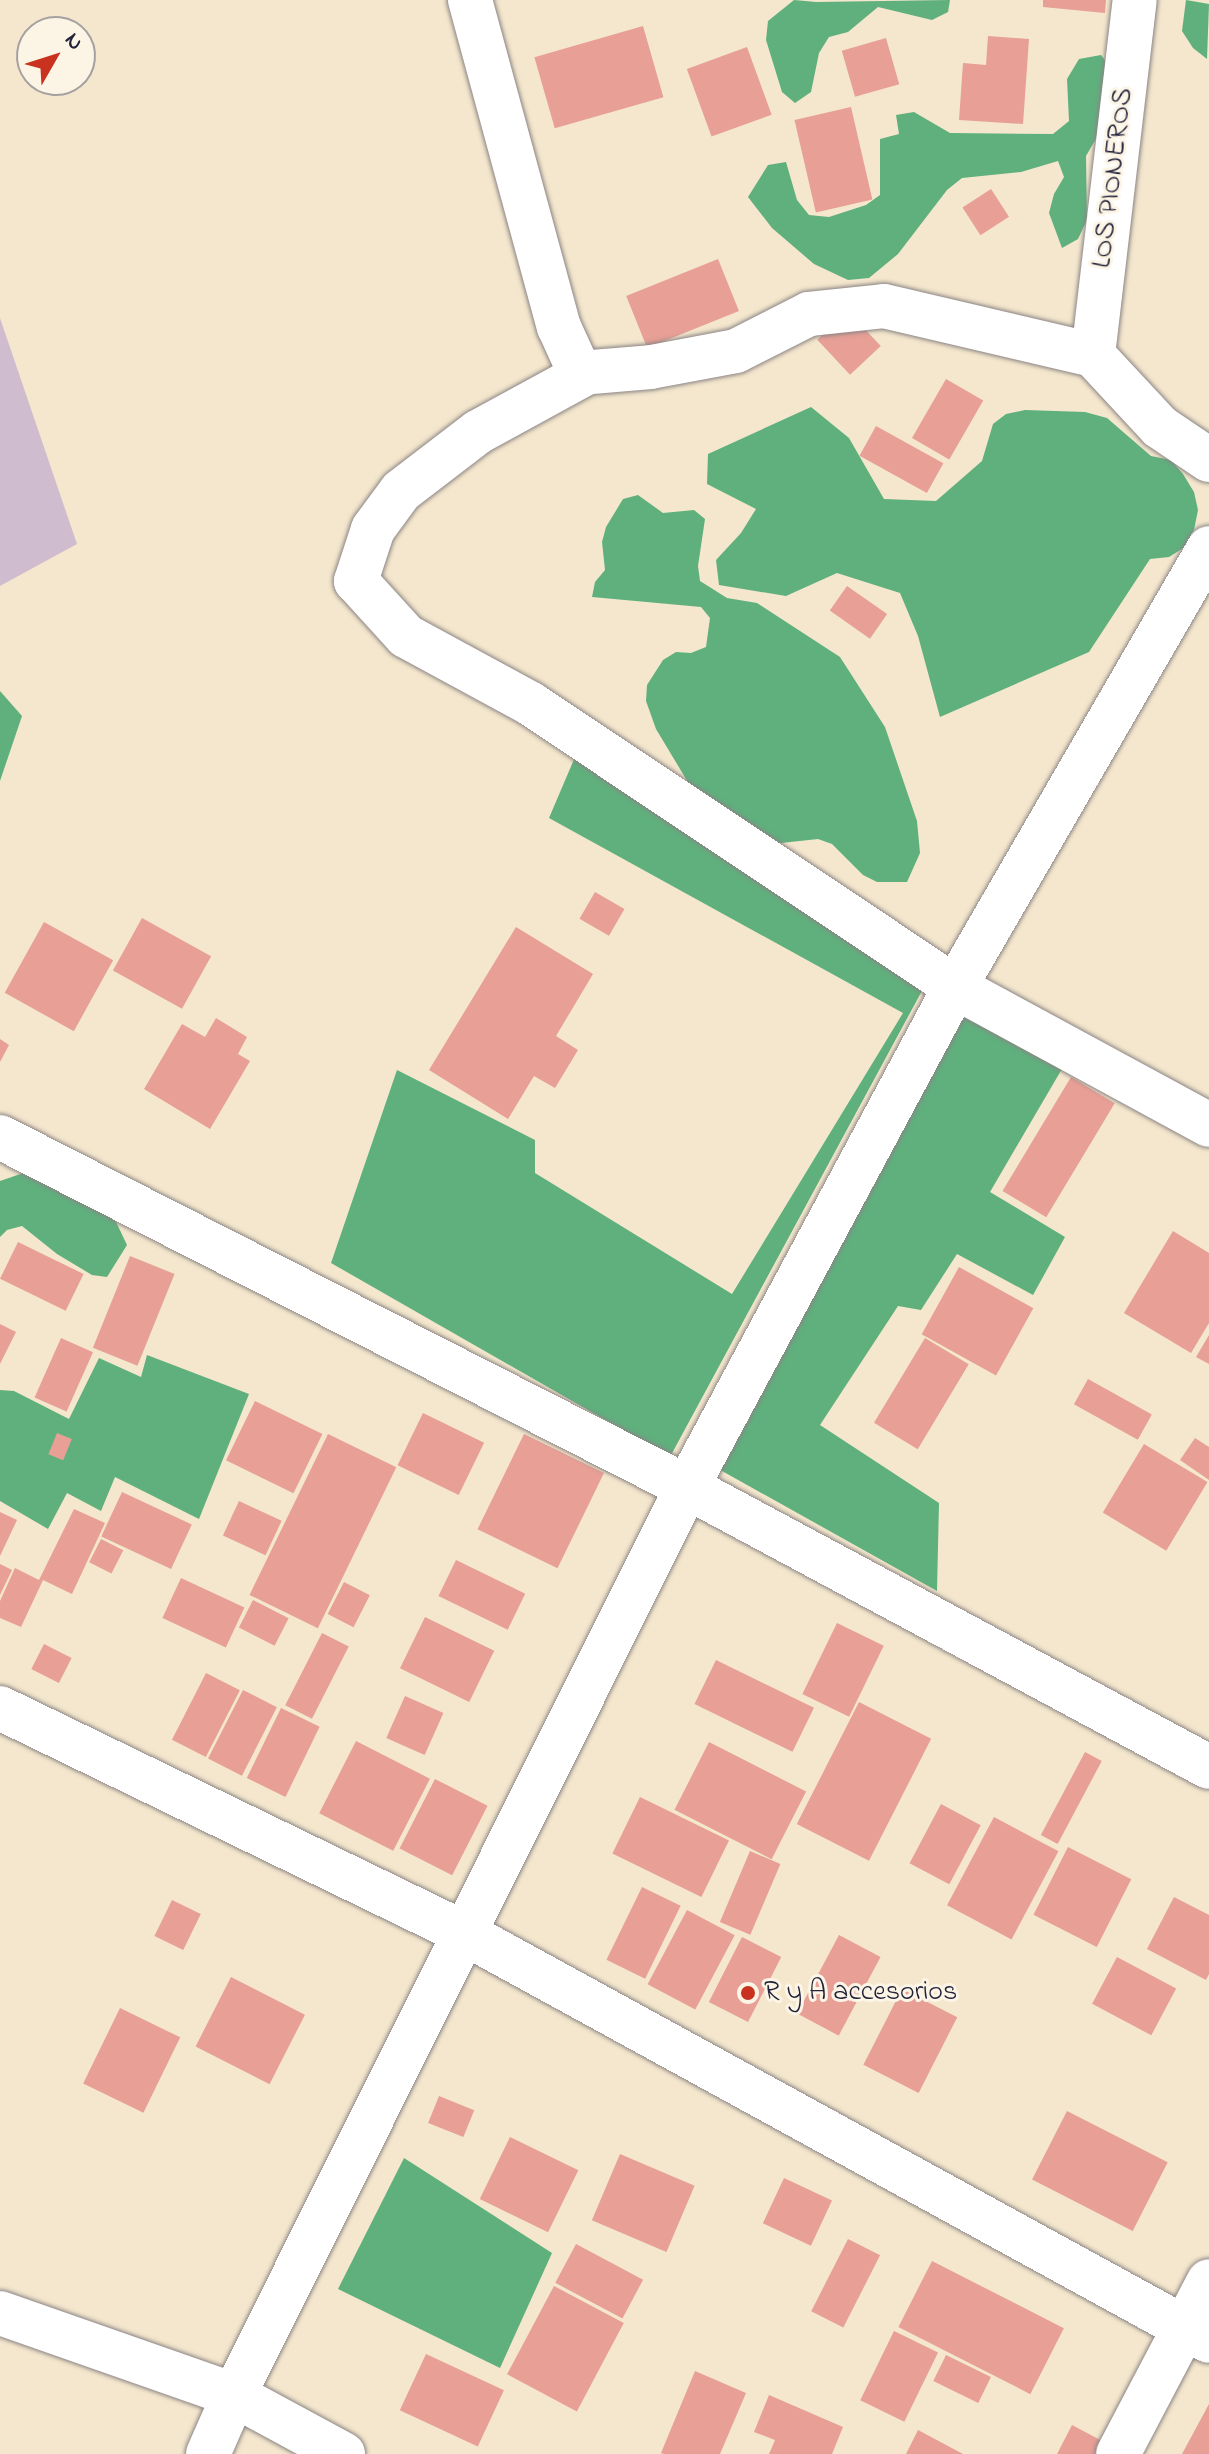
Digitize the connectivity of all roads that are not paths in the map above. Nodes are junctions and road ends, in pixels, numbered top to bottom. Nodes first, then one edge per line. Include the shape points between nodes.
1 (470, 0) edge
2 (1135, 0) edge
3 (1093, 355) junction
4 (588, 372) junction
5 (1209, 460) edge
6 (1209, 548) edge
7 (955, 987) junction
8 (1209, 1125) edge
9 (0, 1137) edge
10 (687, 1487) junction
11 (0, 1708) edge
12 (1209, 1767) edge
13 (464, 1933) junction
14 (1209, 2281) edge
15 (0, 2313) edge
16 (1196, 2334) edge
17 (234, 2395) junction
18 (208, 2454) edge
19 (343, 2454) edge
20 (1118, 2454) edge

1 - 4 street via 559,327 580,373
2 - 3 street, LOS PIONEROS
3 - 4 street via 884,306 809,314 736,351
3 - 5 street via 1160,427
4 - 7 street via 478,432 401,491 373,529 356,581 406,636 531,704
6 - 7 street
7 - 8 street
7 - 10 street
9 - 10 street
10 - 12 street
10 - 13 street
11 - 13 street
13 - 16 street
13 - 17 street
14 - 16 street
15 - 17 street
16 - 20 street
17 - 18 street
17 - 19 street

